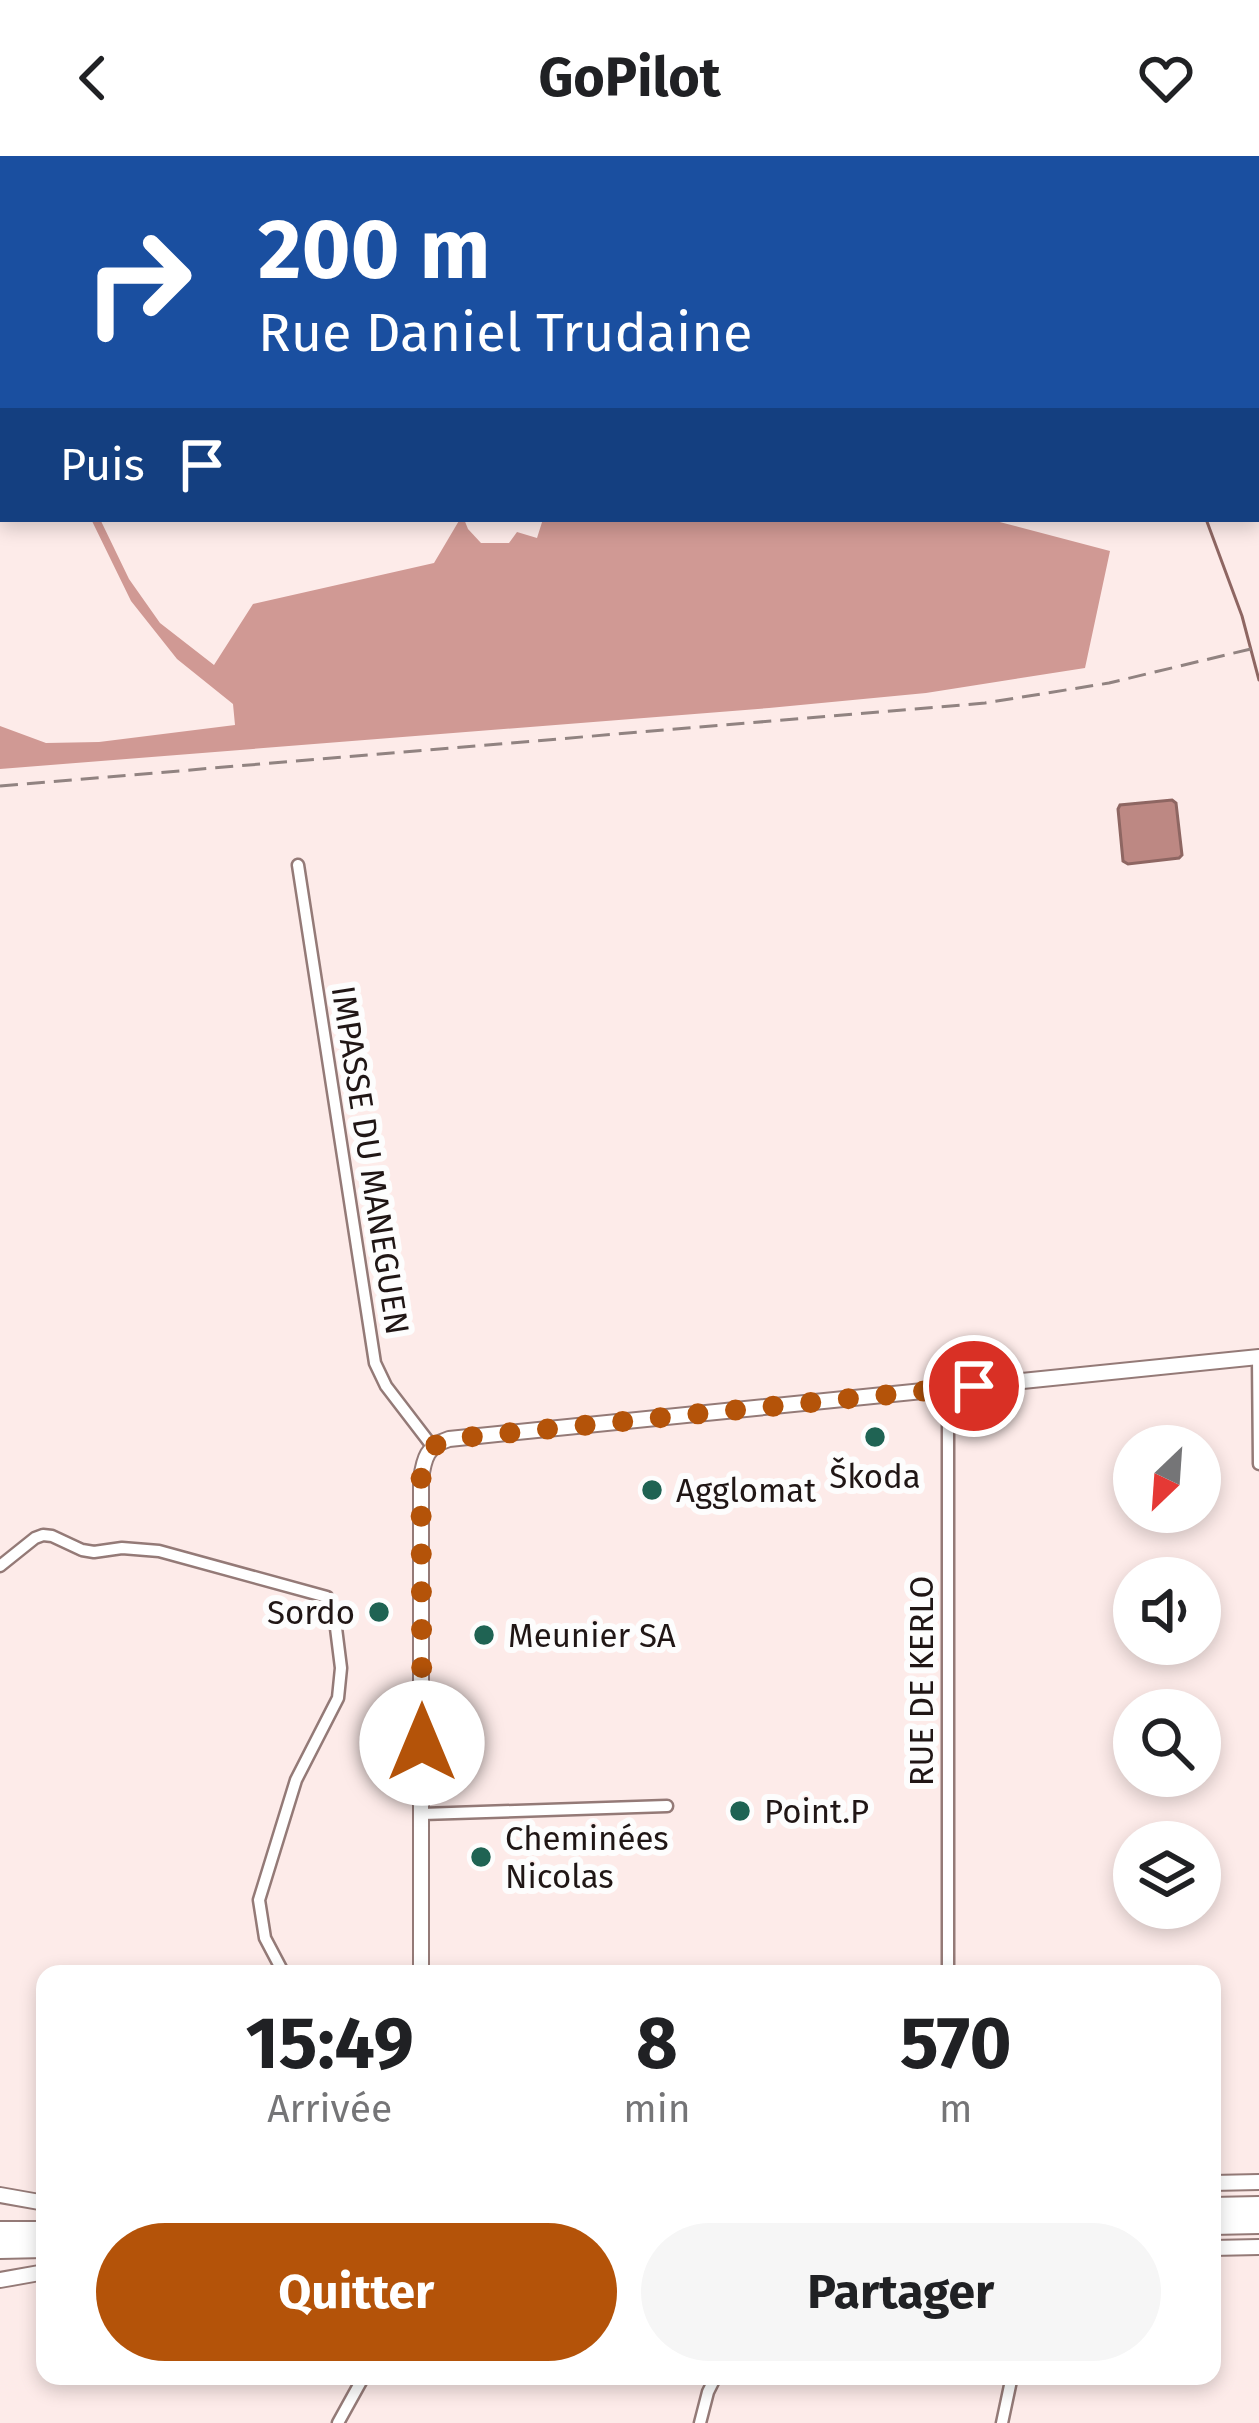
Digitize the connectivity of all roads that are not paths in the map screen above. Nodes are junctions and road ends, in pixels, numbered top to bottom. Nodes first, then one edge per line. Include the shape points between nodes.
1 (298, 865) dead end
2 (1258, 1358) edge
3 (948, 1388) junction
4 (432, 1446) junction
5 (1259, 1464) edge
6 (0, 1566) edge
7 (667, 1806) dead end
8 (422, 1814) junction
9 (279, 1965) edge
10 (421, 1965) edge
11 (948, 1965) edge
12 (1259, 2182) edge
13 (1221, 2183) edge
14 (0, 2195) edge
15 (36, 2202) edge
16 (1259, 2206) edge
17 (1221, 2207) edge
18 (1259, 2224) edge
19 (1221, 2225) edge
20 (36, 2230) edge
21 (0, 2231) edge
22 (1259, 2247) edge
23 (36, 2248) edge
24 (1221, 2248) edge
25 (0, 2249) edge
26 (36, 2274) edge
27 (0, 2280) edge
28 (359, 2385) edge
29 (712, 2385) edge
30 (1010, 2385) edge
31 (338, 2423) edge
32 (700, 2423) edge
33 (1002, 2423) edge

1 - 4 street, IMPASSE DU MANEGUEN via 375,1363
2 - 3 street
2 - 5 street
3 - 4 street
3 - 11 street, RUE DE KERLO
4 - 8 street via 421,1479
6 - 9 street via 43,1535 94,1552 159,1551 327,1597 341,1667 338,1698 296,1780 259,1900
7 - 8 street
8 - 10 street
12 - 13 street
14 - 15 street
16 - 17 highway
18 - 19 highway
20 - 21 highway
22 - 24 street
23 - 25 highway
26 - 27 street
28 - 31 street
29 - 32 street
30 - 33 street

